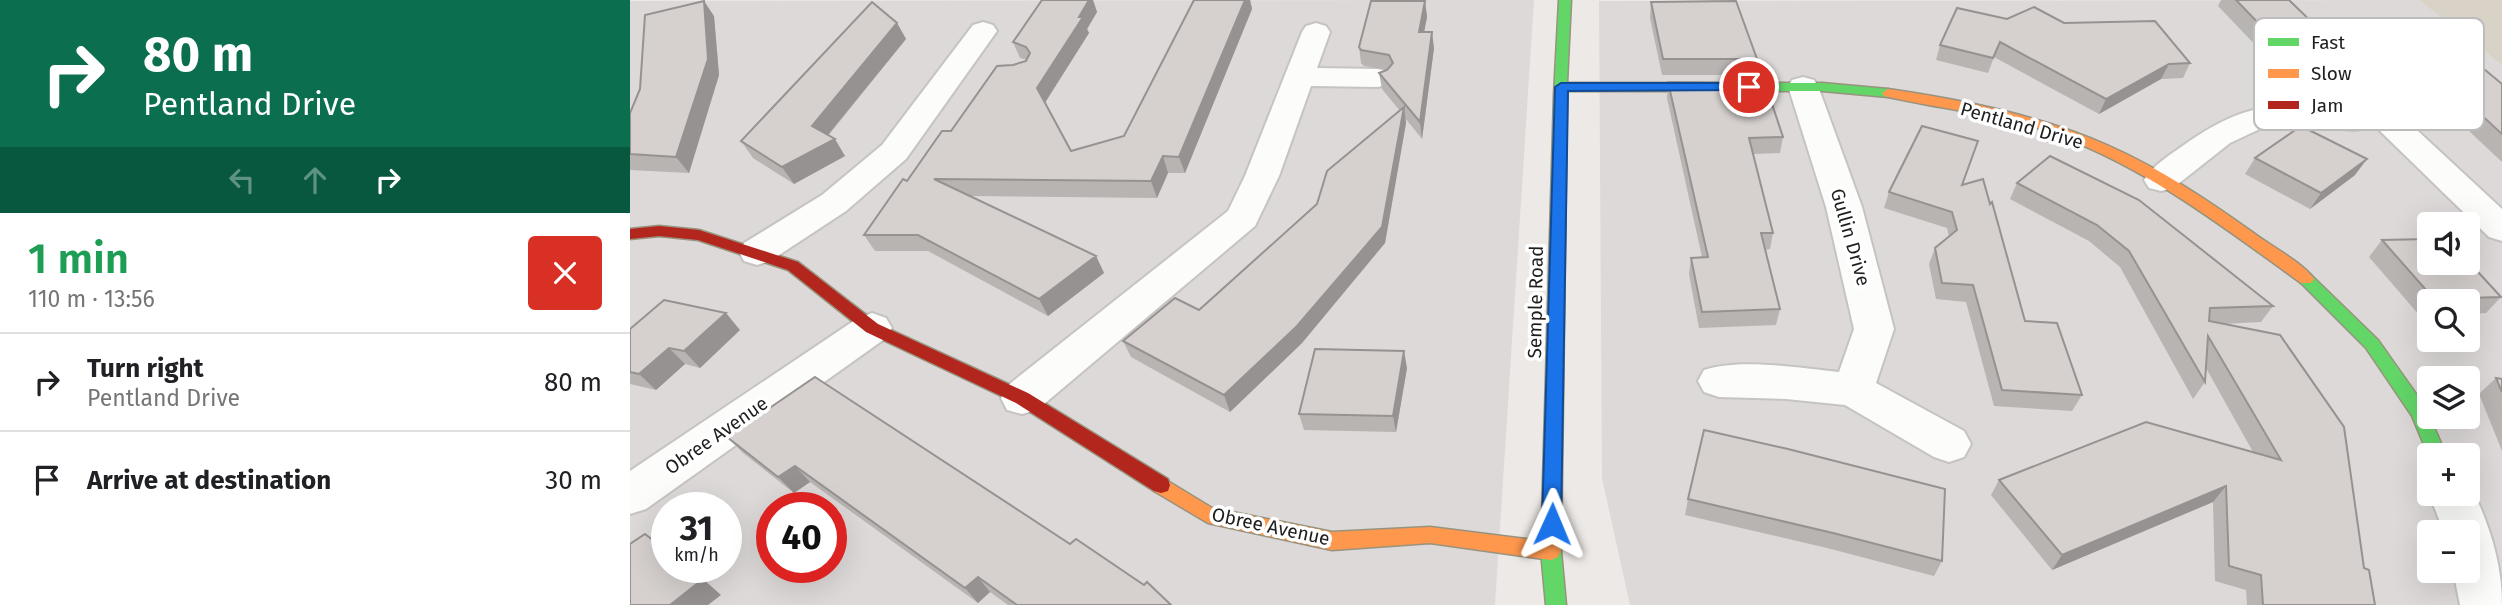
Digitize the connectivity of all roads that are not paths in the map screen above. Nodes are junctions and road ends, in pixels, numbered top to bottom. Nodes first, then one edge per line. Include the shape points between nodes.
1 (1565, 0) edge
2 (983, 31) dead end
3 (1316, 32) dead end
4 (954, 70) junction
5 (994, 70) edge
6 (1301, 77) junction
7 (1378, 78) dead end
8 (1802, 86) junction
9 (1561, 87) junction
10 (2254, 120) edge
11 (2398, 130) edge
12 (2161, 180) junction
13 (2502, 229) edge
14 (630, 234) edge
15 (757, 251) junction
16 (872, 328) junction
17 (1719, 381) dead end
18 (1853, 390) junction
19 (1022, 398) junction
20 (2432, 443) edge
21 (1949, 444) dead end
22 (630, 495) edge
23 (1551, 551) junction
24 (2480, 567) edge
25 (1556, 605) edge
26 (2485, 605) edge

1 - 9 street, Semple Road
2 - 4 street
3 - 6 street
4 - 5 street
4 - 15 street via 894,152 834,203
6 - 7 street
6 - 19 street via 1242,218
8 - 9 street, Pentland Drive
8 - 12 street, Pentland Drive via 1890,93 1967,107 2054,130 2132,162
8 - 18 street, Gullin Drive via 1844,207 1874,329
9 - 23 street, Semple Road
10 - 12 street via 2211,141
11 - 13 street
12 - 20 street, Pentland Drive via 2316,286 2372,344 2420,413
14 - 15 street, Obree Avenue via 699,235
15 - 16 street, Obree Avenue via 793,266
16 - 19 street, Obree Avenue
16 - 22 street, Obree Avenue
17 - 18 street
18 - 21 street
19 - 23 street, Obree Avenue via 1208,515 1332,541 1430,535
23 - 25 street, Semple Road
24 - 26 street

